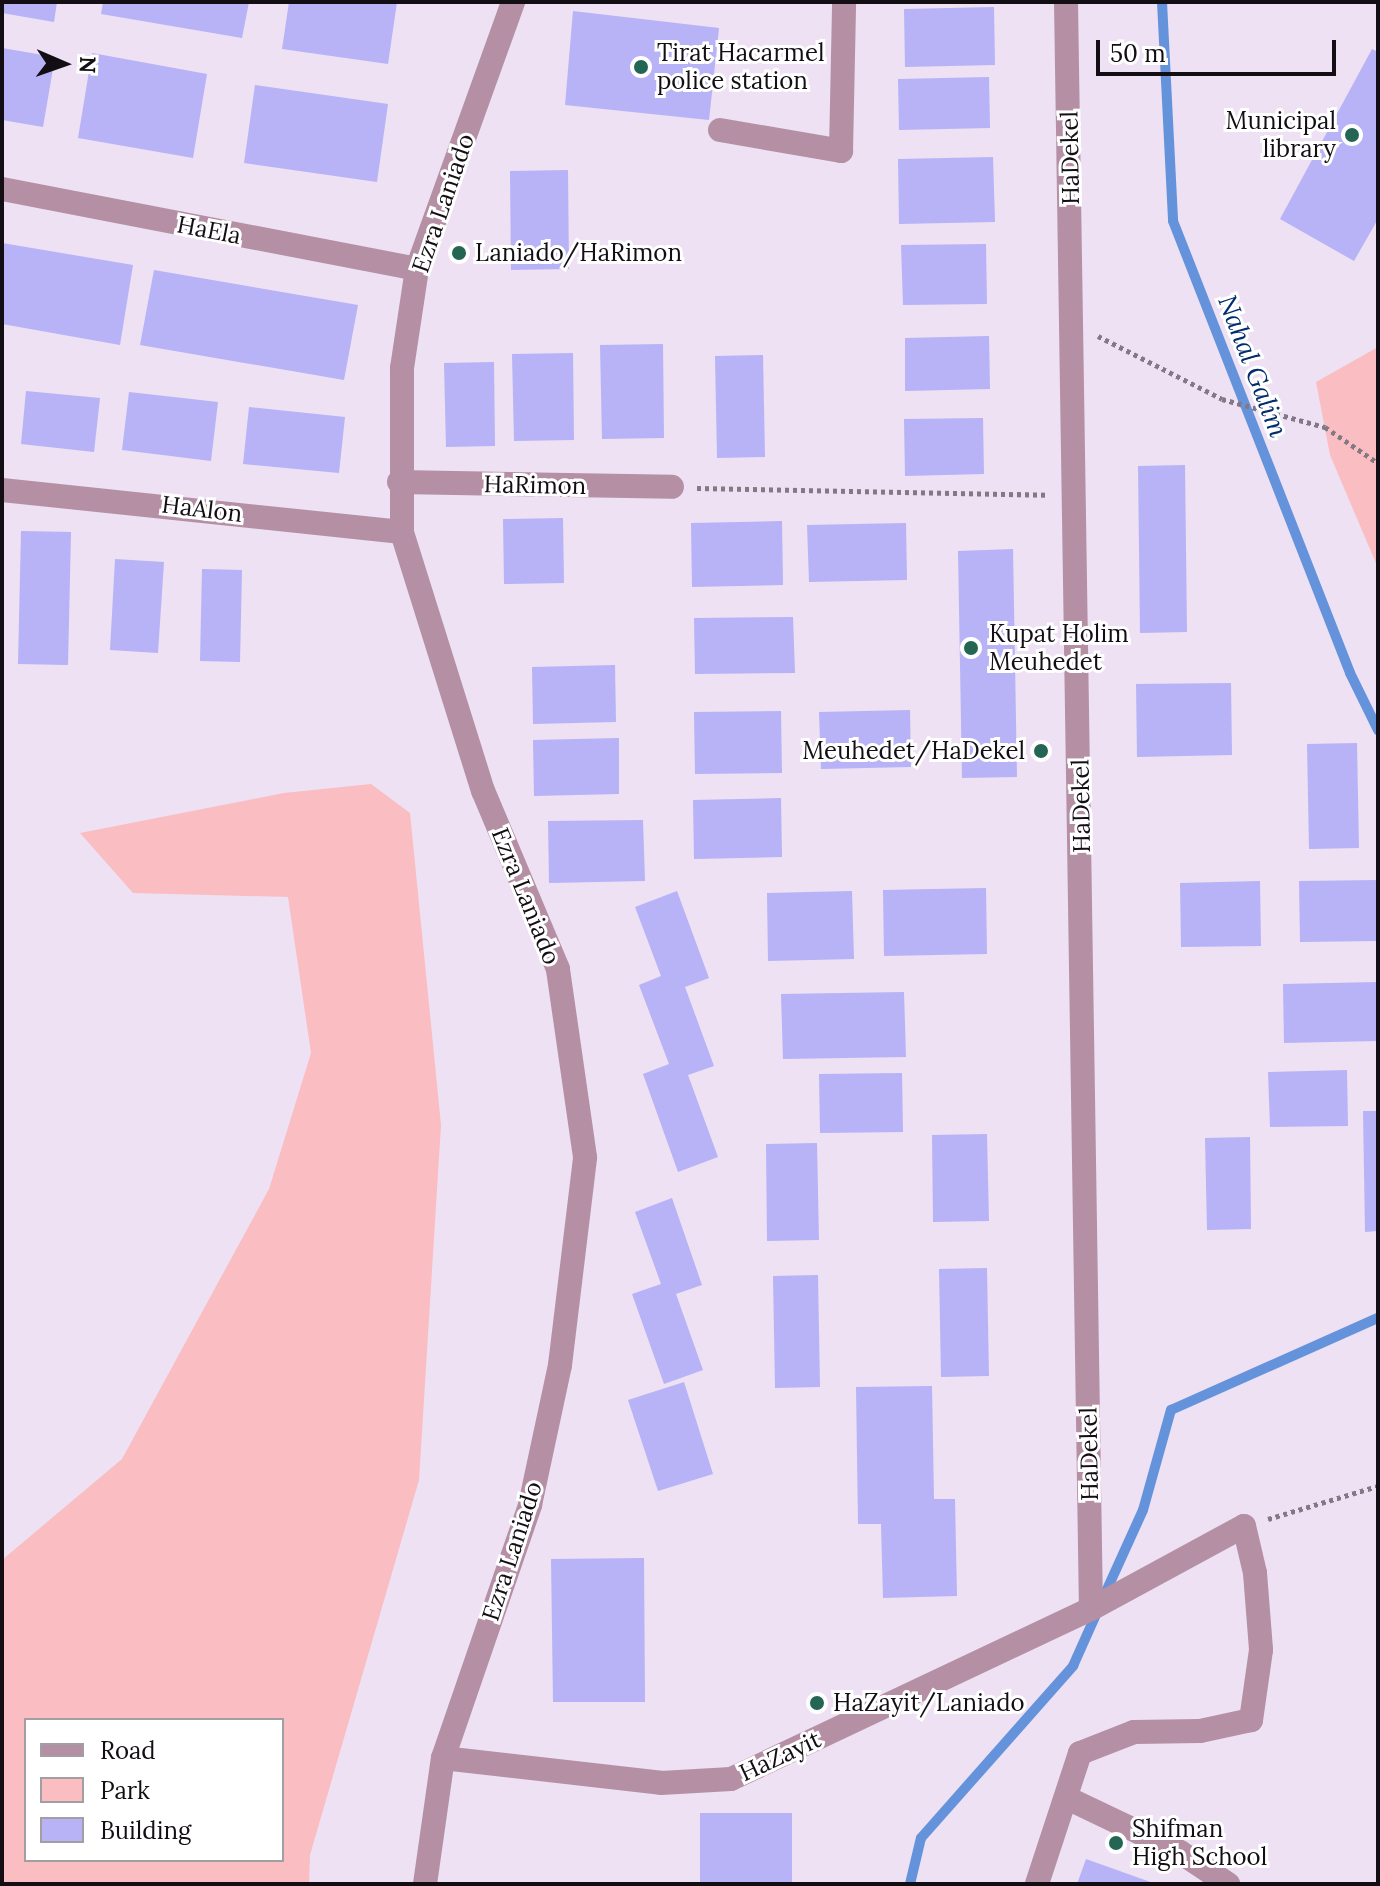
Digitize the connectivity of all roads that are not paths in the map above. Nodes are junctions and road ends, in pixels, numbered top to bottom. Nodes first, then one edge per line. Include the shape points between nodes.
1 (844, 2) edge
2 (1066, 2) edge
3 (515, 6) edge
4 (720, 130) dead end
5 (2, 189) edge
6 (417, 269) junction
7 (399, 482) junction
8 (672, 487) road end
9 (2, 490) edge
10 (402, 532) junction
11 (1091, 1609) junction
12 (443, 1758) junction
13 (1067, 1798) junction
14 (425, 1884) edge
15 (1037, 1884) edge
16 (1228, 1884) edge

1 - 4 street via 841,151
2 - 11 street, HaDekel
3 - 6 street, Ezra Laniado
5 - 6 street, HaEla
6 - 7 street, Ezra Laniado via 402,368
7 - 8 street, HaRimon
7 - 10 street, Ezra Laniado
9 - 10 street, HaAlon
10 - 12 street, Ezra Laniado via 483,791 558,969 585,1157 560,1365 530,1505
11 - 12 street, HaZayit via 731,1779 661,1783
11 - 13 street, HaZayit via 1244,1526 1255,1573 1261,1650 1251,1720 1200,1731 1134,1732 1080,1753
12 - 14 street, Ezra Laniado
13 - 15 street
13 - 16 street via 1180,1852

